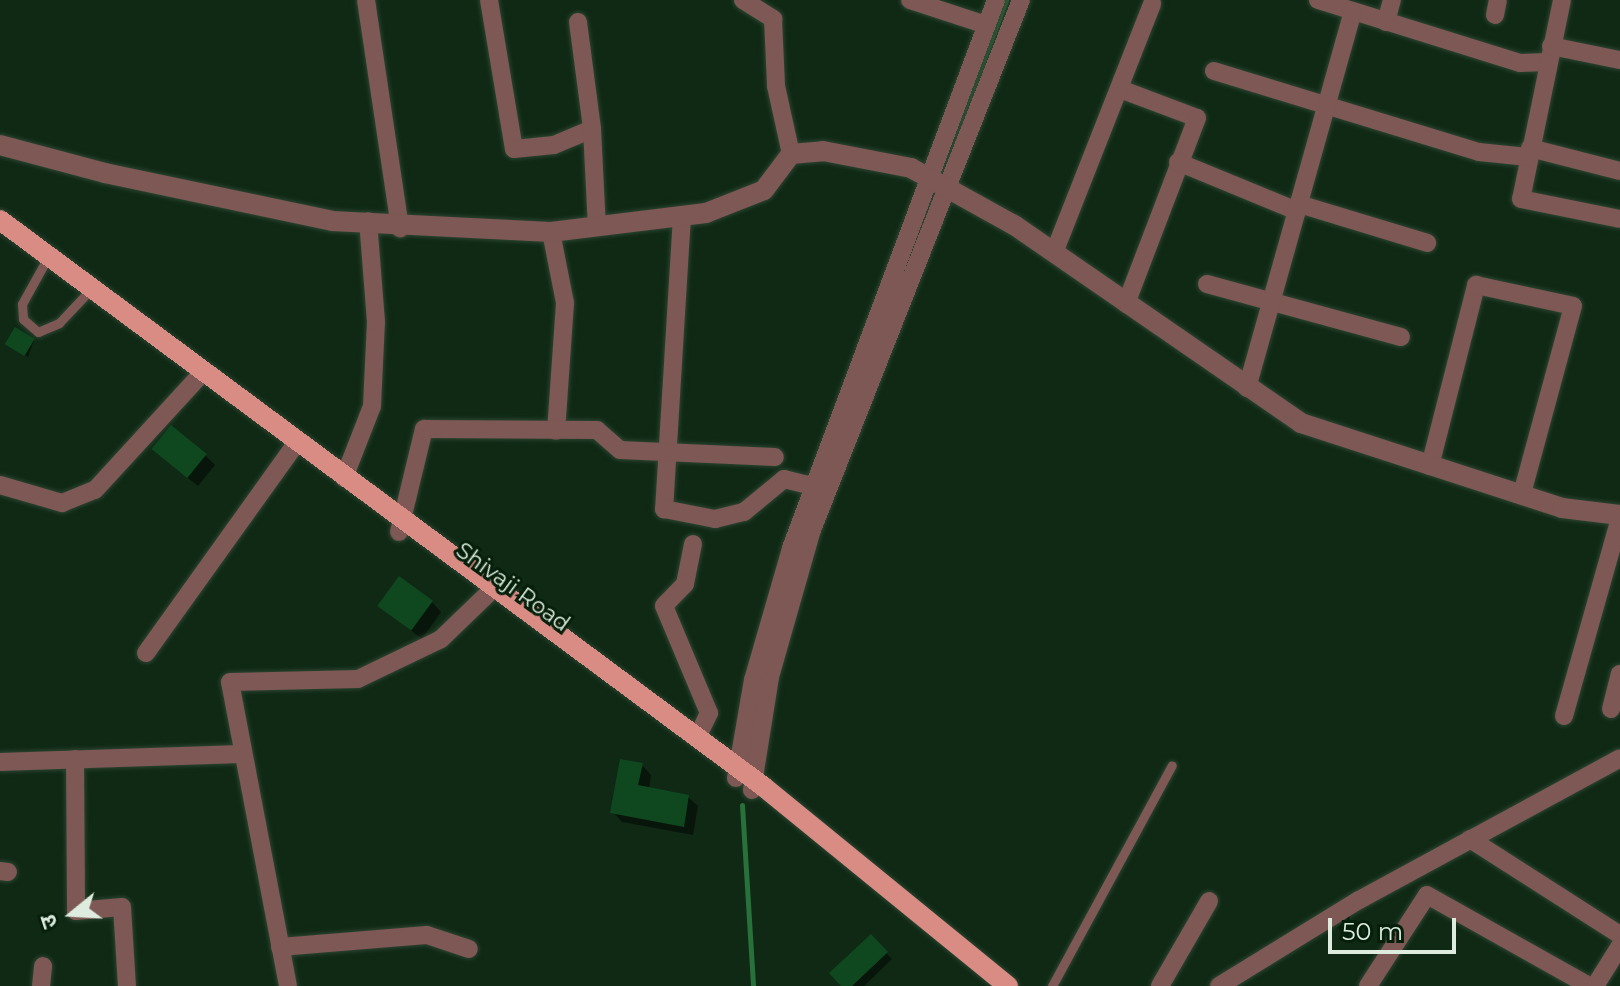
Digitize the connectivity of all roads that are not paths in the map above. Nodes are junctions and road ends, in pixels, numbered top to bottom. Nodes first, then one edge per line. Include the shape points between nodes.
1 (366, 0) edge
2 (489, 0) edge
3 (743, 0) edge
4 (910, 0) edge
5 (996, 0) edge
6 (1021, 0) edge
7 (1318, 0) edge
8 (1392, 0) edge
9 (1562, 0) edge
10 (1152, 4) dead end
11 (1353, 12) junction
12 (578, 22) dead end
13 (1386, 22) junction
14 (986, 25) junction
15 (1550, 54) junction
16 (1620, 60) edge
17 (1214, 71) dead end
18 (1120, 89) junction
19 (1325, 108) junction
20 (592, 129) junction
21 (0, 145) edge
22 (1529, 153) junction
23 (791, 154) junction
24 (1178, 162) junction
25 (1620, 171) edge
26 (938, 180) junction
27 (1298, 208) junction
28 (682, 216) junction
29 (1620, 219) edge
30 (0, 220) edge
31 (368, 221) junction
32 (597, 227) junction
33 (400, 228) junction
34 (551, 232) junction
35 (0, 233) edge
36 (1427, 243) dead end
37 (1054, 253) junction
38 (46, 261) junction
39 (1207, 284) dead end
40 (88, 293) junction
41 (1273, 302) junction
42 (1126, 304) junction
43 (1401, 337) dead end
44 (200, 376) junction
45 (1247, 388) junction
46 (556, 431) junction
47 (294, 447) junction
48 (671, 452) junction
49 (775, 457) dead end
50 (1430, 466) junction
51 (344, 478) junction
52 (0, 485) edge
53 (813, 486) junction
54 (1522, 494) junction
55 (1620, 516) edge
56 (402, 528) junction
57 (693, 544) dead end
58 (490, 593) junction
59 (146, 653) dead end
60 (1620, 674) edge
61 (1611, 709) dead end
62 (1564, 716) dead end
63 (697, 738) junction
64 (240, 754) junction
65 (1620, 758) edge
66 (75, 759) junction
67 (0, 762) edge
68 (1172, 765) dead end
69 (745, 779) junction
70 (1470, 839) junction
71 (1209, 901) dead end
72 (1620, 935) edge
73 (1620, 946) edge
74 (280, 947) junction
75 (469, 949) dead end
76 (43, 966) dead end
77 (41, 986) edge
78 (127, 986) edge
79 (288, 986) edge
80 (992, 986) edge
81 (1008, 986) edge
82 (1052, 986) edge
83 (1160, 986) edge
84 (1219, 986) edge
85 (1368, 986) edge
86 (1592, 986) edge

1 - 33 street
2 - 20 street via 514,149 554,145
3 - 23 street via 773,19 776,86
4 - 14 street
5 - 14 street
6 - 26 street
7 - 11 street
8 - 13 street
9 - 15 street
10 - 18 street
11 - 13 street
11 - 19 street
12 - 20 street
13 - 15 street via 1520,63
14 - 26 street
15 - 16 street
15 - 22 street
17 - 19 street
18 - 24 street via 1197,118
18 - 37 street
19 - 22 street via 1479,152
19 - 27 street
20 - 32 street
21 - 31 street via 332,221
22 - 25 street
22 - 29 street via 1521,199
23 - 26 street via 823,151
23 - 28 street via 764,190 706,213
24 - 27 street
24 - 42 street
26 - 37 street
26 - 53 street
26 - 69 street via 812,530
27 - 36 street
27 - 41 street
28 - 32 street
28 - 48 street
30 - 38 main road
31 - 33 street
31 - 51 street via 376,322 372,406
32 - 34 street
33 - 34 street
34 - 46 street via 565,303
35 - 38 main road, Shivaji Road
37 - 42 street
38 - 40 main road, Shivaji Road
38 - 40 lane via 22,304 23,319 38,332 50,330
39 - 41 street
40 - 44 main road, Shivaji Road
41 - 43 street
41 - 45 street
42 - 45 street
44 - 47 main road, Shivaji Road
44 - 52 street via 95,490 62,503
45 - 50 street via 1301,423
46 - 48 street via 597,430 620,450
46 - 56 street via 424,429
47 - 51 main road
47 - 56 main road, Shivaji Road
47 - 59 street
48 - 49 street
48 - 53 street via 664,509 715,519 744,512 784,479
50 - 54 street
50 - 54 street via 1476,285 1573,306
51 - 56 main road
53 - 69 street via 768,621
54 - 55 street via 1562,508
55 - 62 street
56 - 58 main road, Shivaji Road
57 - 63 street via 685,584 664,606 709,713
58 - 63 main road
58 - 64 street via 441,639 358,679 230,682
58 - 69 main road, Shivaji Road
60 - 61 street
63 - 69 main road
64 - 66 street
64 - 74 street
65 - 70 street
66 - 67 street
66 - 78 street via 76,911 122,907
68 - 82 lane
69 - 80 main road, Shivaji Road
69 - 81 main road
70 - 72 street
70 - 84 street via 1310,928
71 - 83 street
73 - 86 street
74 - 75 street via 427,935
74 - 79 street
76 - 77 street
85 - 86 street via 1427,895

